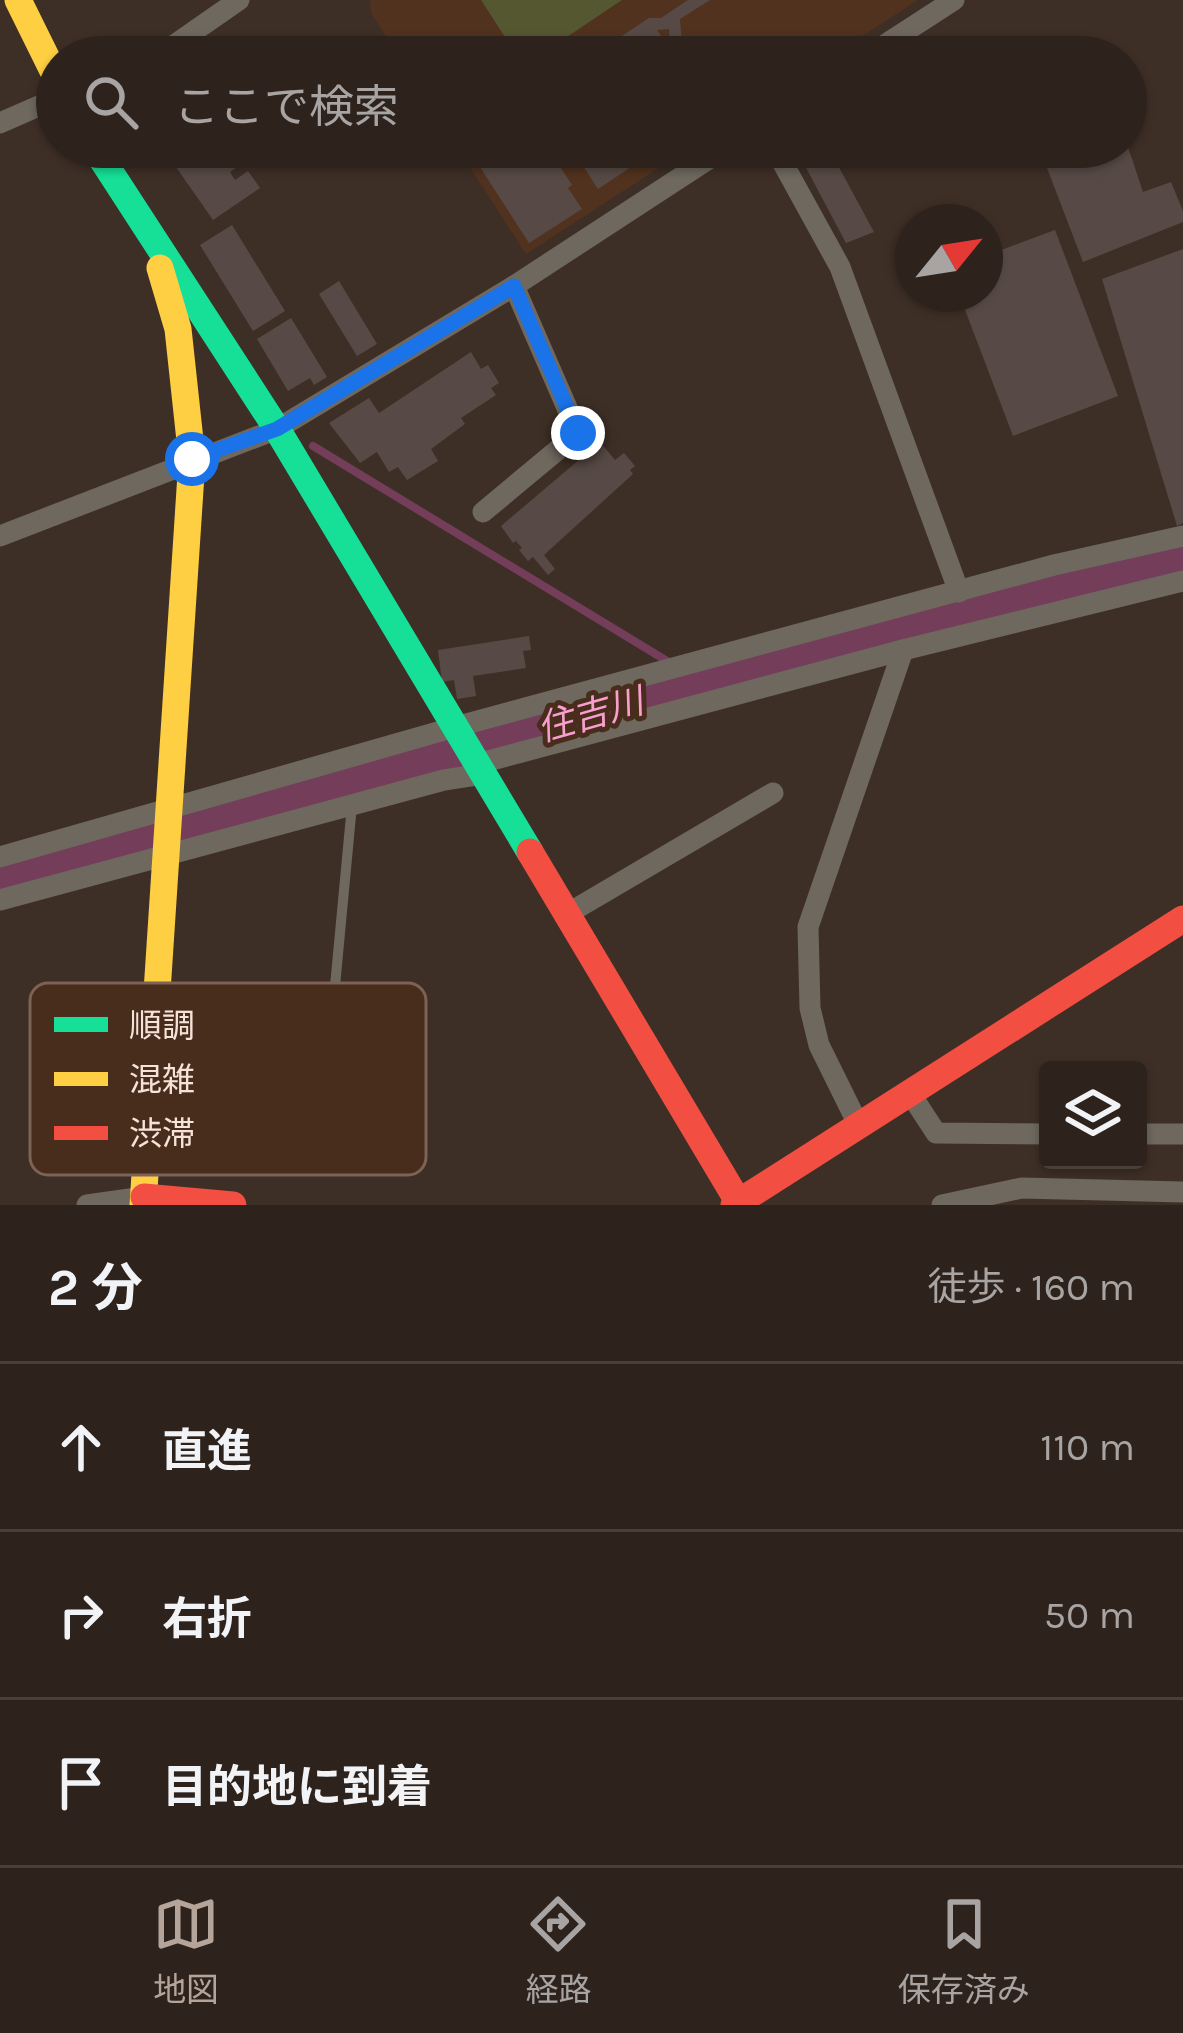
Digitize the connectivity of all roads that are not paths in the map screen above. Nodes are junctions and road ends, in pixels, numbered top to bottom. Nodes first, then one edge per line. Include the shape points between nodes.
1 (19, 0) edge
2 (239, 0) edge
3 (954, 0) edge
4 (36, 36) edge
5 (187, 36) edge
6 (898, 36) edge
7 (36, 107) edge
8 (0, 123) edge
9 (107, 168) edge
10 (695, 168) edge
11 (785, 168) edge
12 (113, 177) junction
13 (514, 286) junction
14 (277, 429) junction
15 (192, 459) junction
16 (483, 512) dead end
17 (0, 536) edge
18 (1183, 536) edge
19 (1183, 580) edge
20 (959, 592) junction
21 (903, 650) junction
22 (455, 728) junction
23 (480, 769) junction
24 (773, 793) dead end
25 (352, 805) junction
26 (171, 812) junction
27 (168, 856) junction
28 (0, 857) edge
29 (0, 900) edge
30 (567, 914) junction
31 (1183, 919) edge
32 (159, 983) edge
33 (335, 983) edge
34 (910, 1094) junction
35 (859, 1126) junction
36 (1039, 1134) edge
37 (1147, 1134) edge
38 (1183, 1134) edge
39 (1183, 1192) edge
40 (1045, 1197) edge
41 (144, 1201) edge
42 (738, 1204) edge
43 (87, 1205) edge
44 (232, 1205) edge
45 (942, 1205) edge

1 - 4 street
2 - 5 street
3 - 6 street
7 - 8 street
9 - 12 street
10 - 13 street
11 - 20 street via 839,267
12 - 14 street
12 - 15 street via 163,272 178,329
13 - 14 street
13 - 16 street via 578,433
14 - 15 street
14 - 22 street
15 - 17 street
15 - 26 street
18 - 20 street
19 - 21 street
20 - 22 street
21 - 23 street
21 - 35 street via 808,927 819,1045
22 - 23 street
22 - 26 street
23 - 25 street
23 - 30 street
24 - 30 street
25 - 27 street
25 - 33 lane
26 - 27 street
26 - 28 street
27 - 29 street
27 - 32 street
30 - 42 street
31 - 34 street
34 - 35 street
34 - 36 street via 936,1133
35 - 42 street
37 - 38 street
39 - 40 street
40 - 45 street via 1022,1188
41 - 43 street
41 - 44 street

